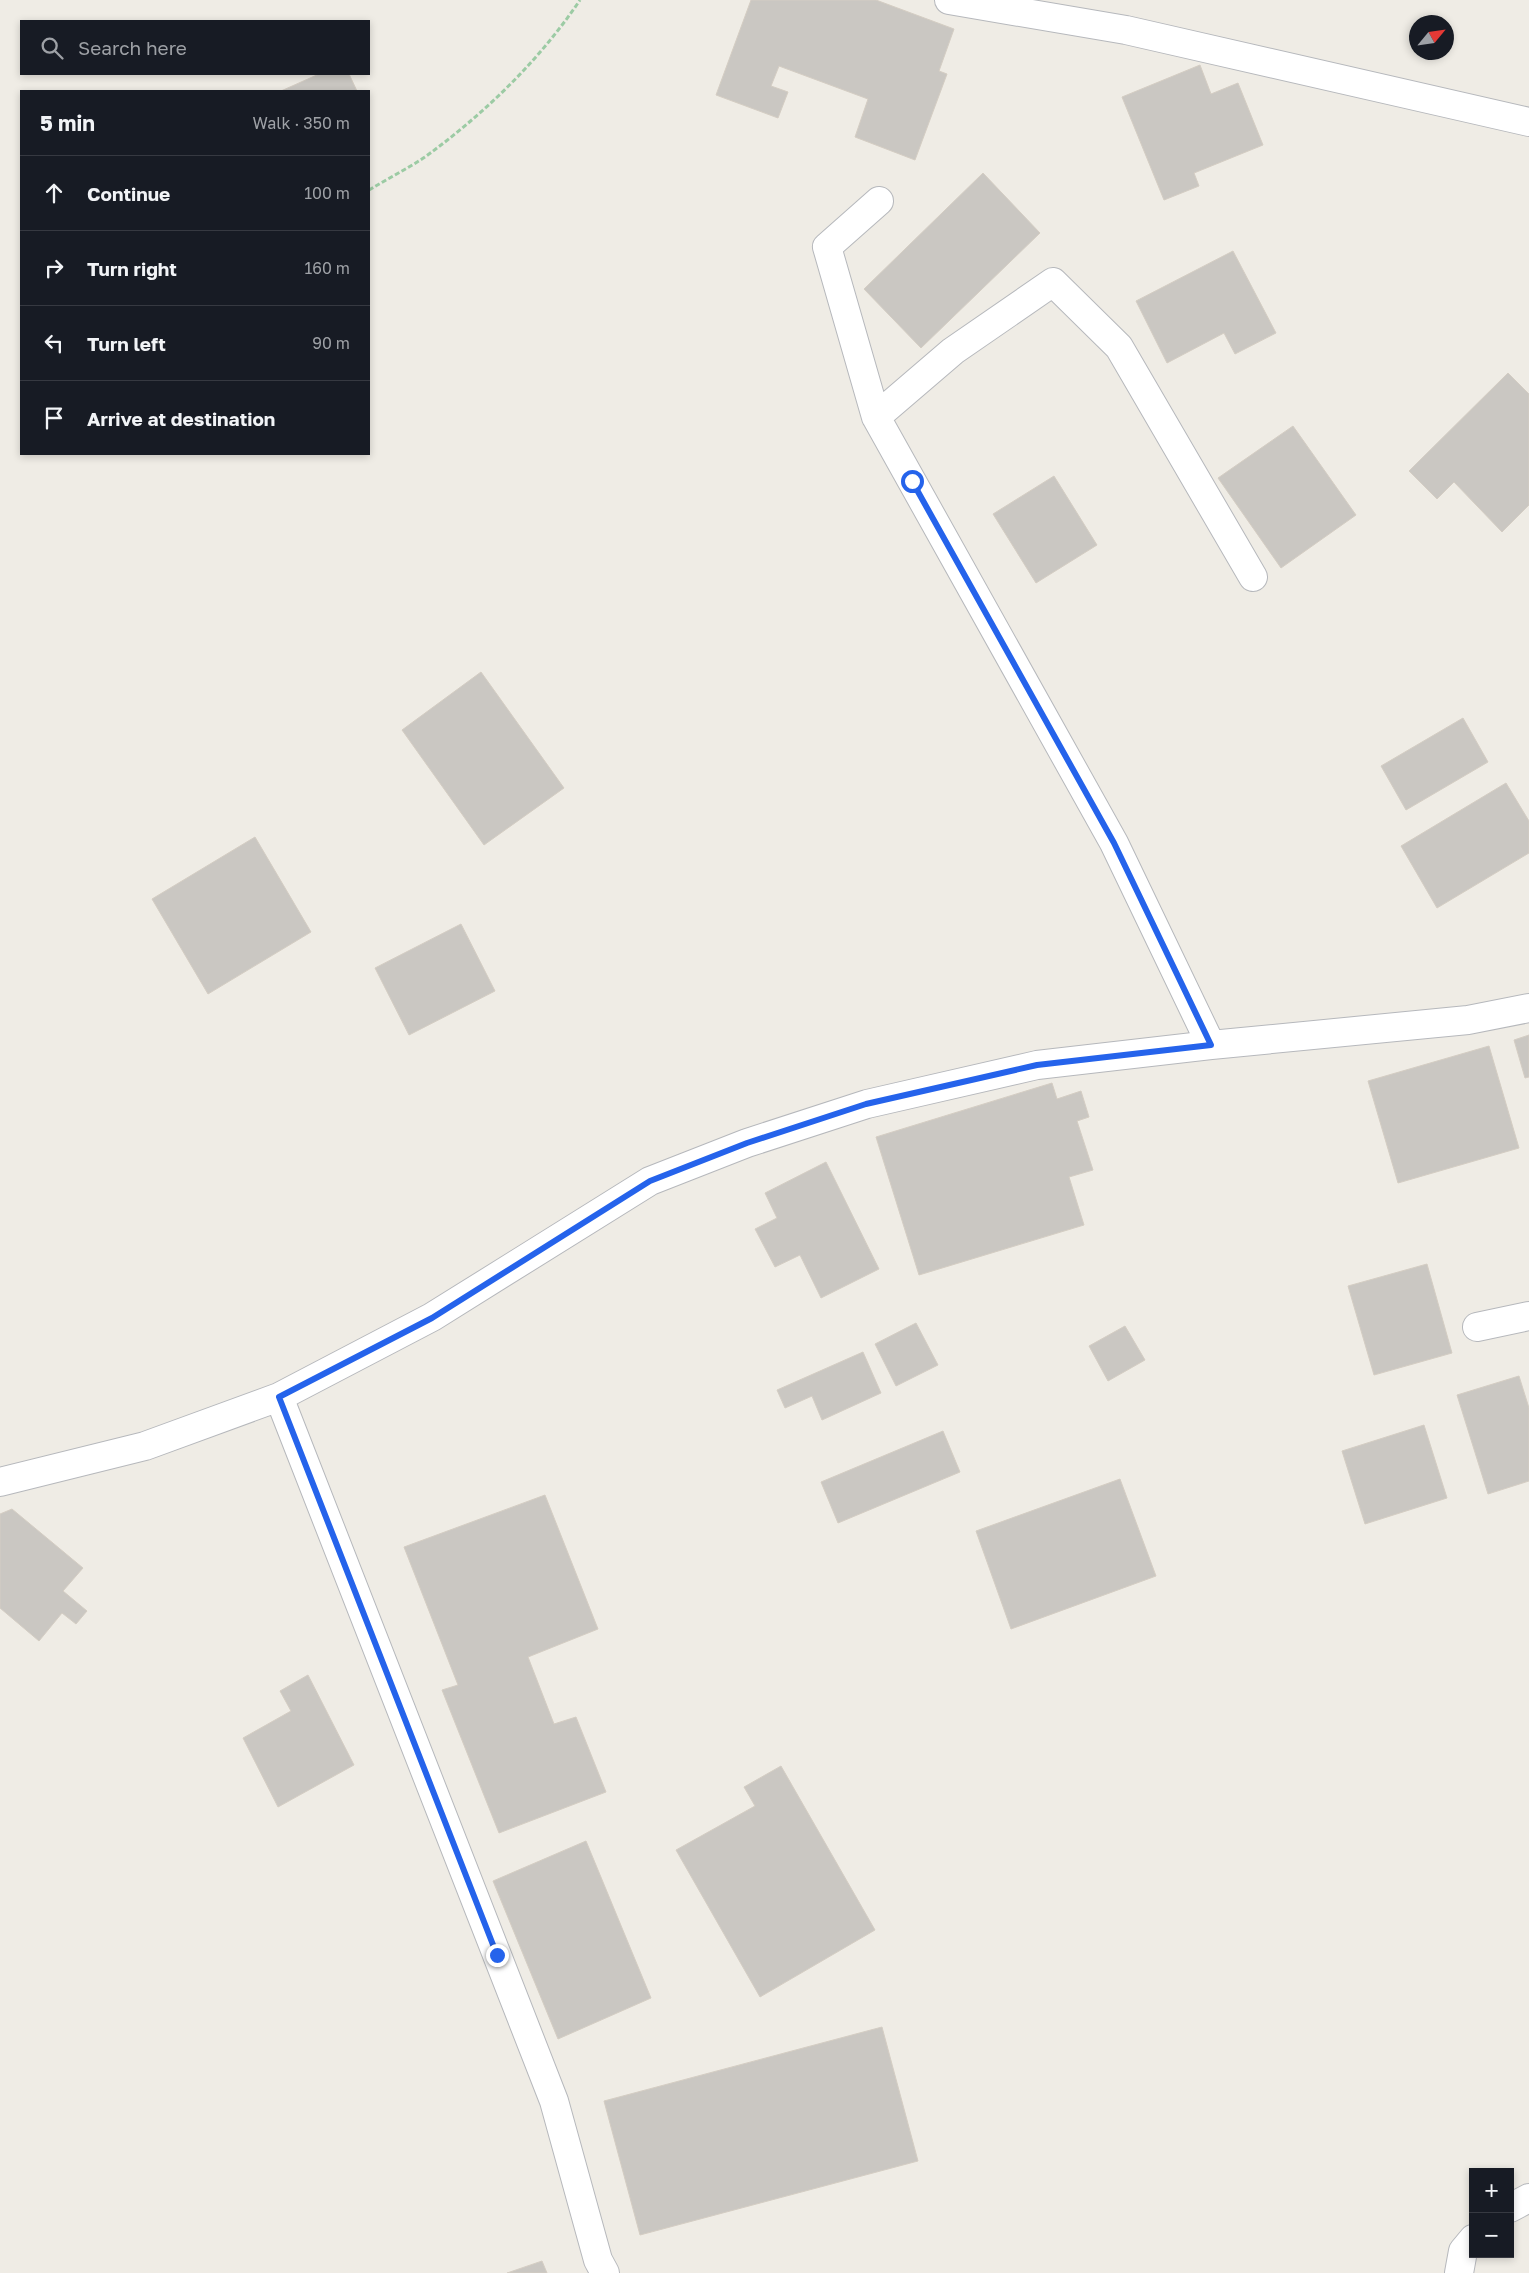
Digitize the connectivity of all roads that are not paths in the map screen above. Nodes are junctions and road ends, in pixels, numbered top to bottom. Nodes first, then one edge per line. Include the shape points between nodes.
1 (949, 0) edge
2 (1529, 122) edge
3 (879, 201) dead end
4 (876, 417) junction
5 (1253, 577) dead end
6 (1529, 1008) edge
7 (1211, 1045) junction
8 (1529, 1316) edge
9 (1477, 1327) dead end
10 (279, 1397) junction
11 (0, 1482) edge
12 (1529, 2198) edge
13 (1514, 2206) edge
14 (1469, 2244) edge
15 (605, 2273) edge
16 (1459, 2273) edge

1 - 2 street via 1126,30
3 - 4 street via 827,247
4 - 5 street via 953,351 1053,282 1119,347
4 - 7 street via 1114,843
6 - 7 street via 1468,1020
7 - 10 street via 1037,1065 866,1104 747,1143 650,1181 432,1318
8 - 9 street
10 - 11 street via 145,1446
10 - 15 street via 554,2101 598,2260
12 - 13 street
14 - 16 street via 1463,2250

